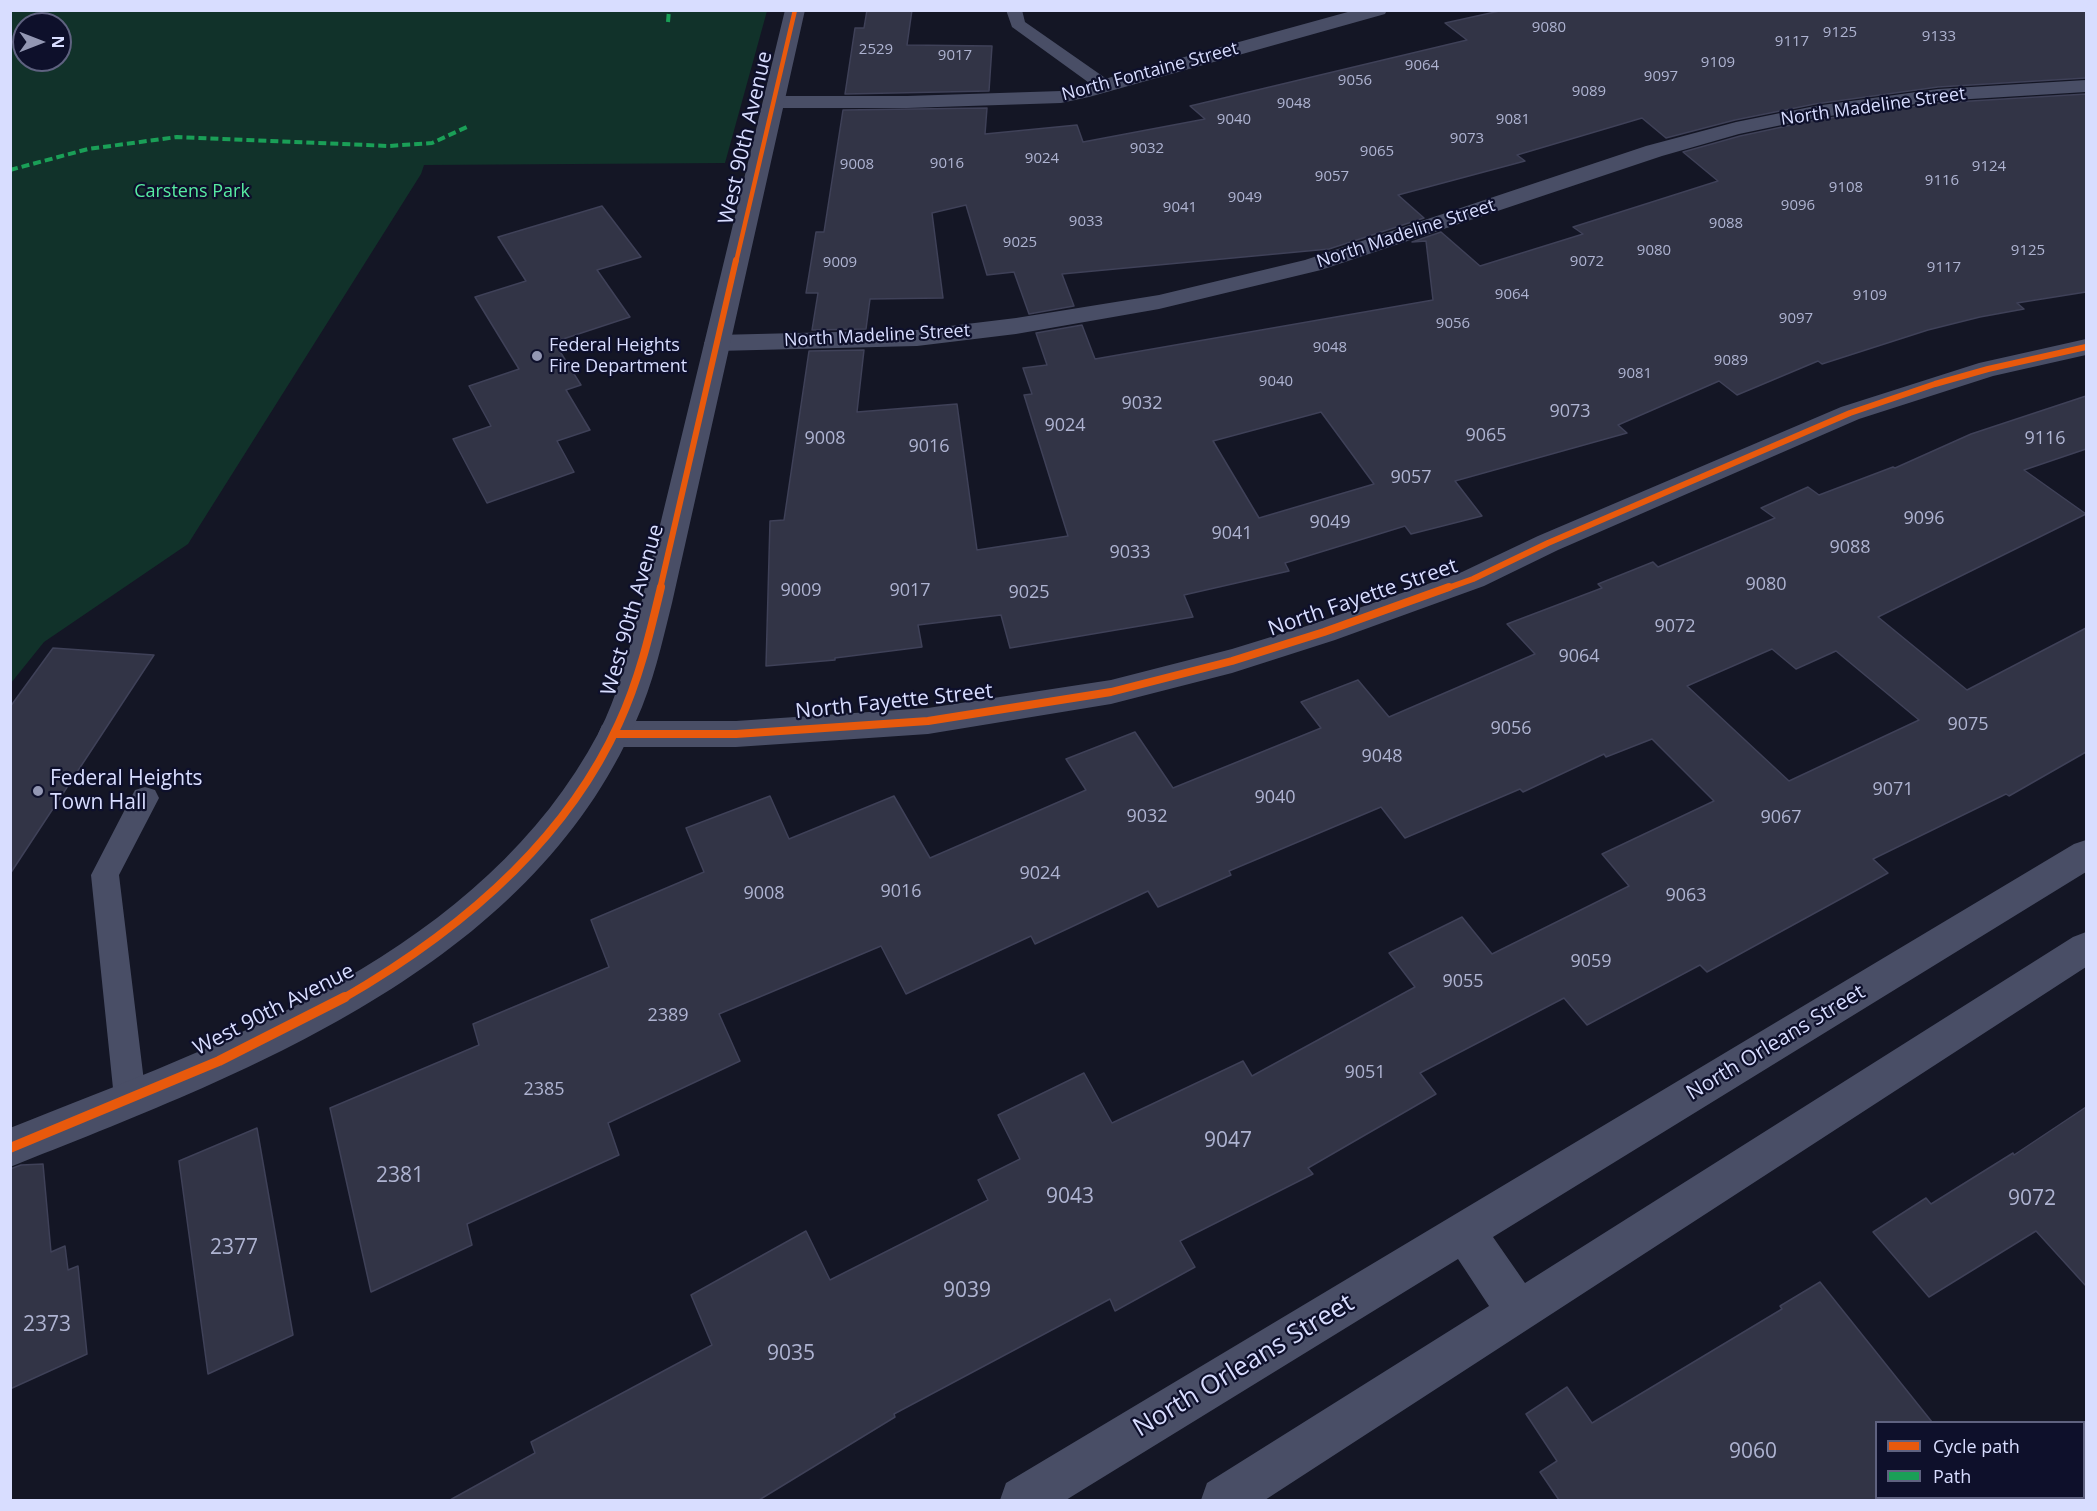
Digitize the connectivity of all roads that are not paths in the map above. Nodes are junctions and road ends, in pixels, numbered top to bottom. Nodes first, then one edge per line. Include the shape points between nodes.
1 (795, 10) edge
2 (1014, 10) edge
3 (1378, 10) edge
4 (1105, 86) junction
5 (2086, 86) edge
6 (773, 102) junction
7 (717, 343) junction
8 (2086, 347) edge
9 (614, 734) junction
10 (145, 798) dead end
11 (2086, 854) edge
12 (2086, 948) edge
13 (130, 1098) junction
14 (10, 1148) edge
15 (1465, 1232) junction
16 (1520, 1312) junction
17 (1023, 1500) edge
18 (1224, 1500) edge

1 - 6 street, West 90th Avenue
2 - 4 lane via 1018,24
3 - 4 street, North Fontaine Street
4 - 6 street, North Fontaine Street via 1061,97 1021,100
5 - 7 street, North Madeline Street via 1938,95 1815,112 1736,128 1654,151 1313,265 1159,302 1016,327 917,338
6 - 7 street, West 90th Avenue
7 - 9 street, West 90th Avenue via 640,671
8 - 9 street, North Fayette Street via 1946,381 1850,413 1473,579 1232,661 1111,692 928,721 736,734
9 - 13 street, West 90th Avenue via 593,773 550,830 494,890 418,951 334,1004
10 - 13 lane via 105,875
11 - 15 street, North Orleans Street
12 - 16 street
13 - 14 street, West 90th Avenue
15 - 16 street
15 - 17 street, North Orleans Street
16 - 18 street

